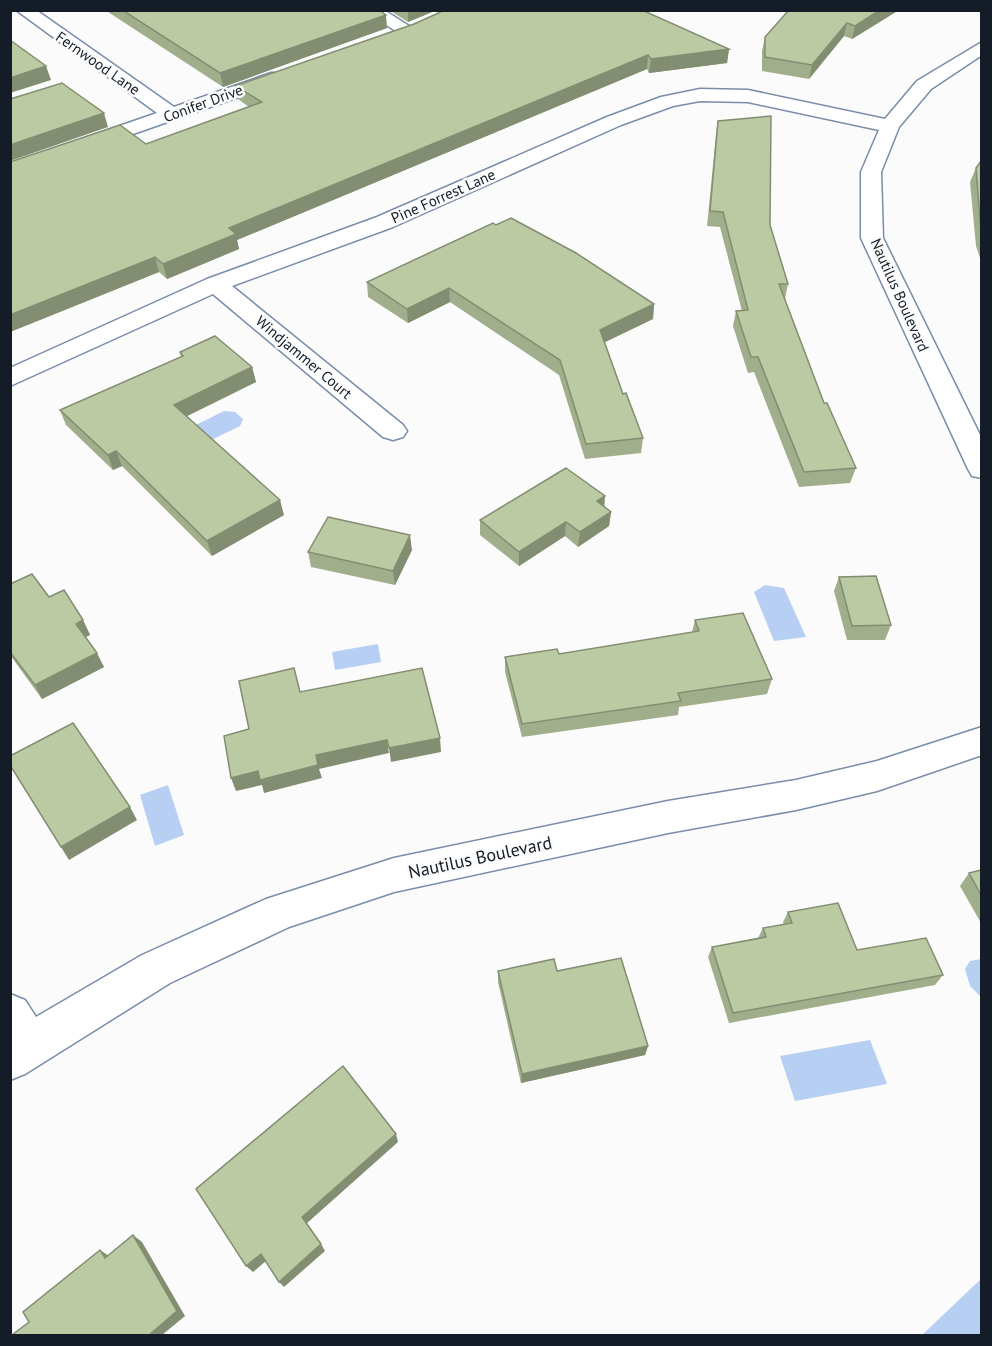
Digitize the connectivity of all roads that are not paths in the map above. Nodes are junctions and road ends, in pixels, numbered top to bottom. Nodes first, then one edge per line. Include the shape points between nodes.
1 (24, 10) edge
2 (371, 10) edge
3 (430, 23) edge
4 (408, 31) junction
5 (388, 38) edge
6 (981, 47) edge
7 (294, 71) edge
8 (172, 115) junction
9 (890, 126) junction
10 (10, 171) edge
11 (215, 284) junction
12 (10, 378) edge
13 (393, 431) dead end
14 (981, 469) edge
15 (981, 741) edge
16 (17, 1039) edge

1 - 8 street, Fernwood Lane
2 - 4 street
3 - 4 street
4 - 5 street
6 - 9 street, Nautilus Boulevard via 924,85
7 - 8 street, Conifer Drive
8 - 10 street, Conifer Drive
9 - 11 street, Pine Forrest Lane via 748,96 700,95 668,102 614,121 385,222
9 - 14 street, Nautilus Boulevard via 871,172 872,238
11 - 12 street, Pine Forrest Lane
11 - 13 street, Windjammer Court
15 - 16 street, Nautilus Boulevard via 877,776 796,795 668,817 371,883 280,912

